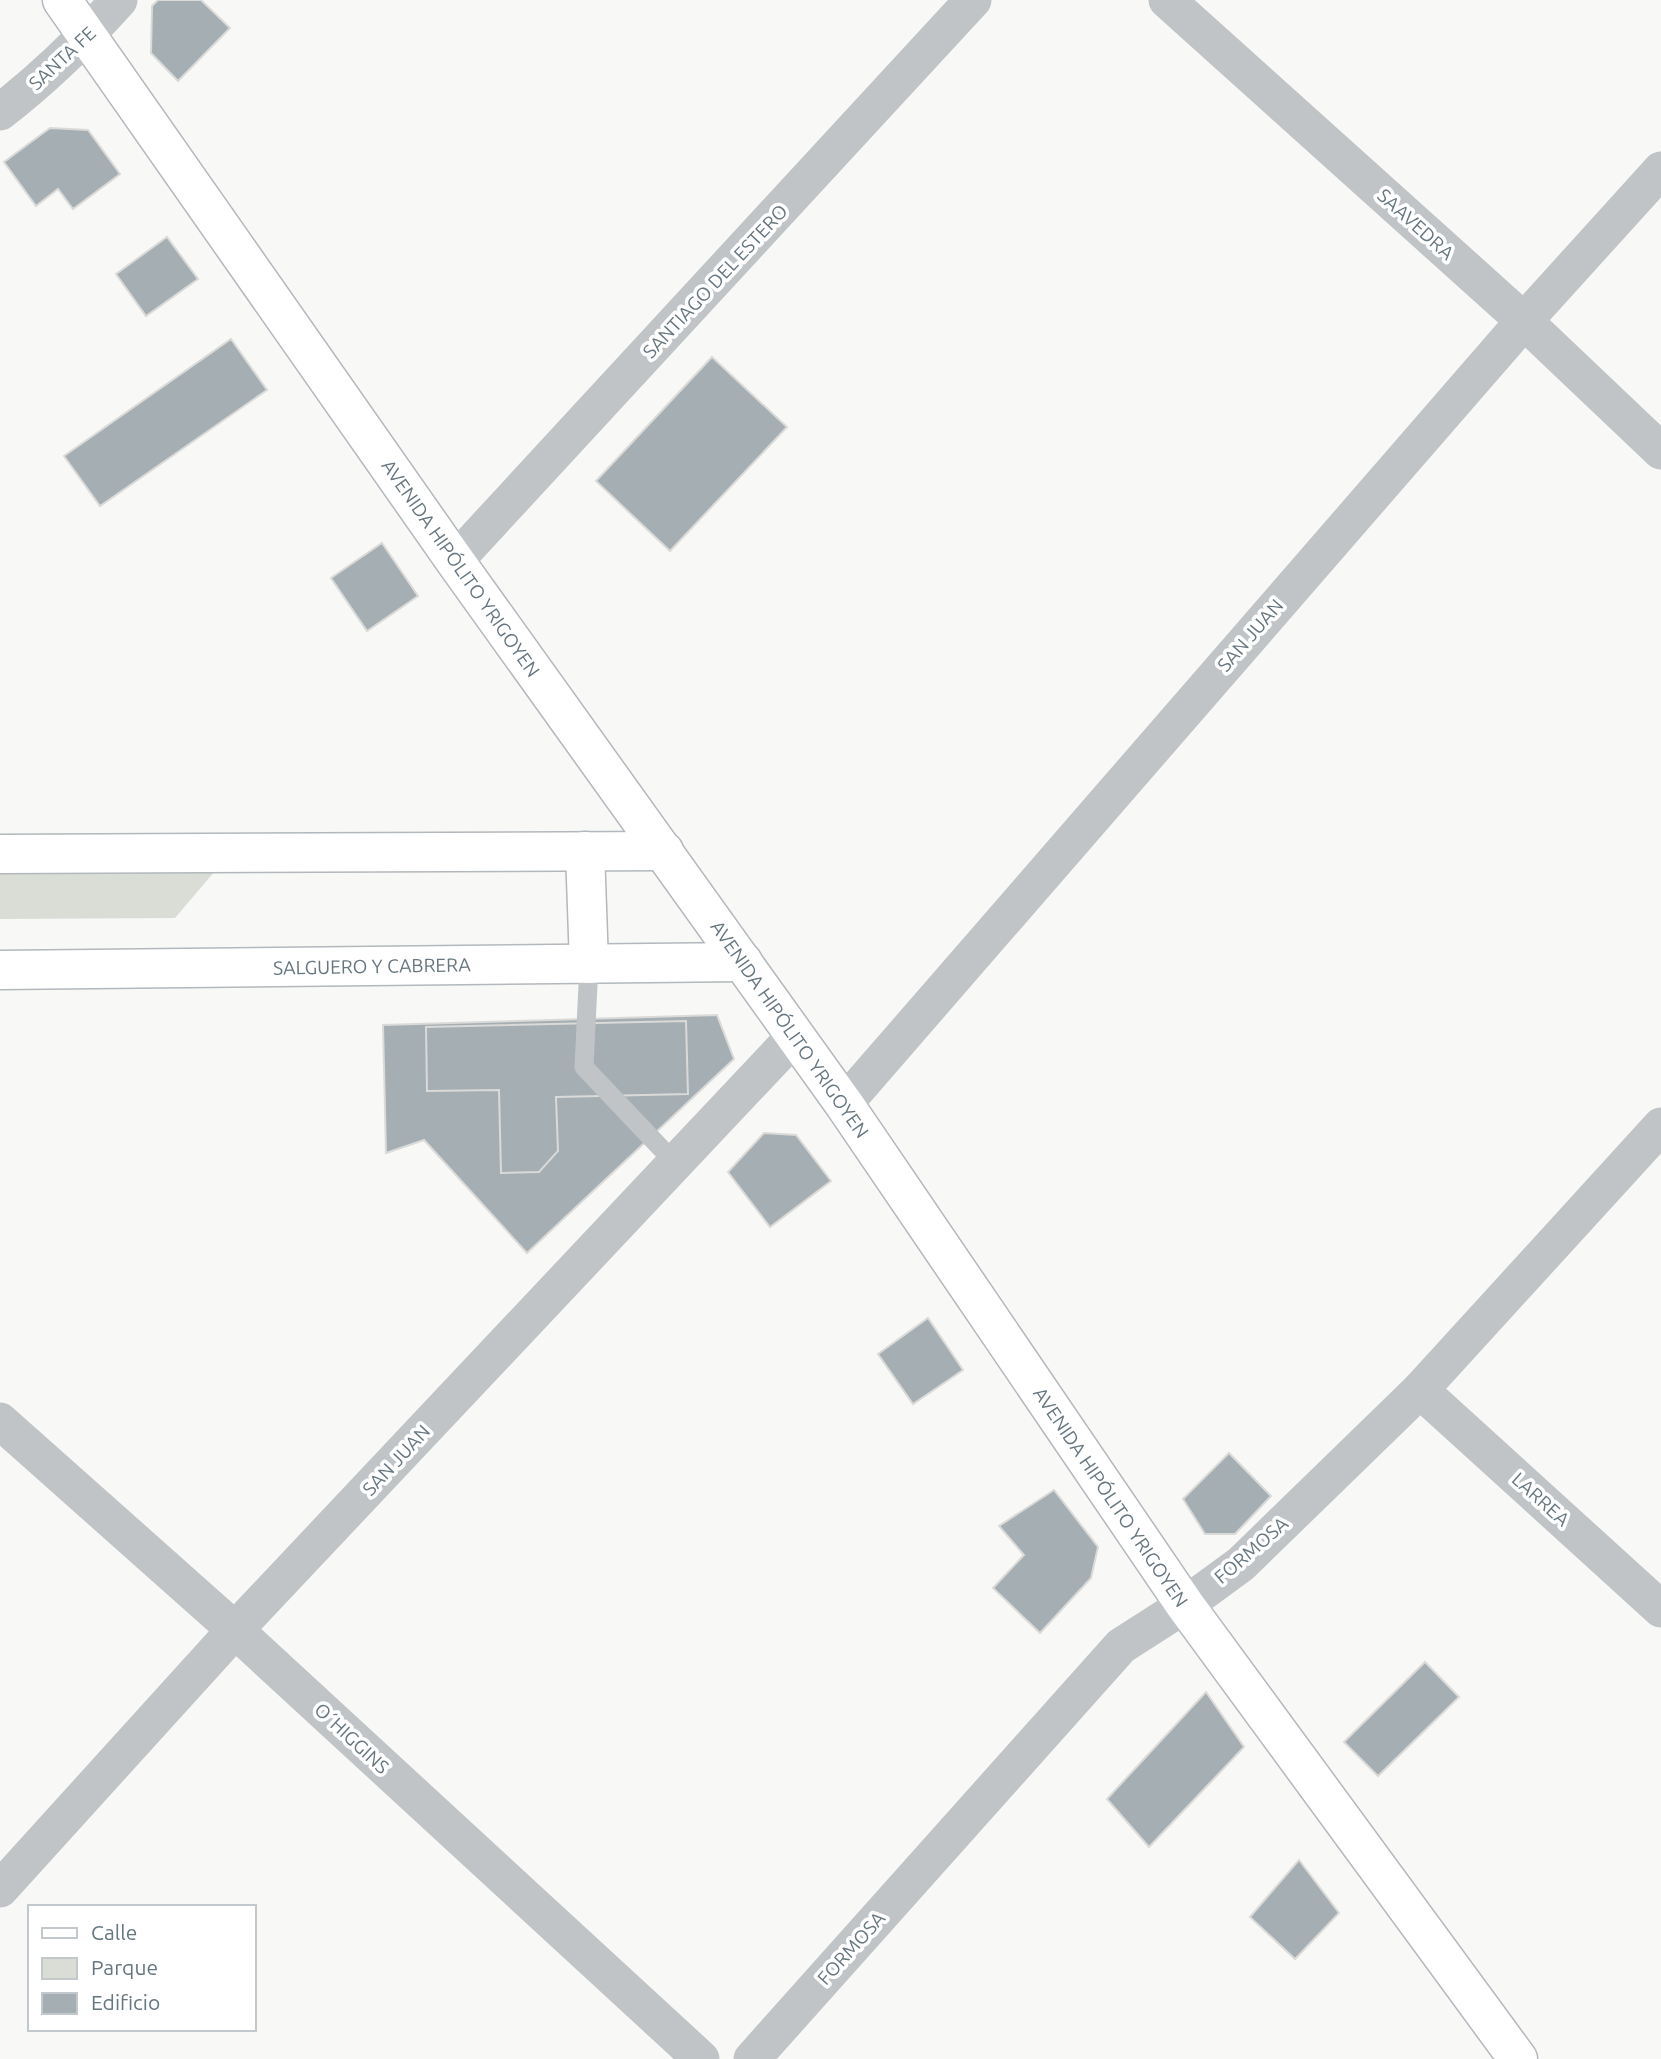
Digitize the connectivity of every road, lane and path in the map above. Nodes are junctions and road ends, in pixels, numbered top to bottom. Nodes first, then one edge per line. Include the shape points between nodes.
1 (62, 0) edge
2 (119, 0) edge
3 (973, 0) edge
4 (1167, 0) edge
5 (88, 36) junction
6 (0, 112) edge
7 (1661, 170) edge
8 (1524, 321) junction
9 (1661, 451) edge
10 (455, 561) junction
11 (585, 851) junction
12 (664, 851) junction
13 (0, 854) edge
14 (743, 962) junction
15 (589, 964) junction
16 (0, 970) edge
17 (795, 1036) junction
18 (844, 1104) junction
19 (1661, 1126) edge
20 (675, 1163) junction
21 (1420, 1390) junction
22 (0, 1421) edge
23 (1185, 1605) junction
24 (1661, 1609) edge
25 (236, 1630) junction
26 (0, 1889) edge
27 (701, 2059) edge
28 (752, 2059) edge
29 (1518, 2059) edge

1 - 5 main road, AVENIDA HIPÓLITO YRIGOYEN
2 - 5 street, SANTA FE
3 - 10 street, SANTIAGO DEL ESTERO
4 - 8 street, SAAVEDRA
5 - 6 street, SANTA FE
5 - 10 main road, AVENIDA HIPÓLITO YRIGOYEN
7 - 8 street, SAN JUAN
8 - 9 street, SAAVEDRA
8 - 18 street, SAN JUAN
10 - 12 main road, AVENIDA HIPÓLITO YRIGOYEN
11 - 12 main road
11 - 13 main road
11 - 15 main road
12 - 14 main road, AVENIDA HIPÓLITO YRIGOYEN
14 - 15 main road, SALGUERO Y CABRERA
14 - 17 main road, AVENIDA HIPÓLITO YRIGOYEN
15 - 16 main road, SALGUERO Y CABRERA
15 - 20 lane via 584,1067
17 - 18 main road, AVENIDA HIPÓLITO YRIGOYEN
17 - 20 street, SAN JUAN
18 - 23 main road, AVENIDA HIPÓLITO YRIGOYEN
19 - 21 street, FORMOSA
20 - 25 street, SAN JUAN
21 - 23 street, FORMOSA via 1241,1564
21 - 24 street, LARREA
22 - 25 street, O´HIGGINS
23 - 28 street, FORMOSA via 1121,1646
23 - 29 main road, AVENIDA HIPÓLITO YRIGOYEN
25 - 26 street, SAN JUAN
25 - 27 street, O´HIGGINS

